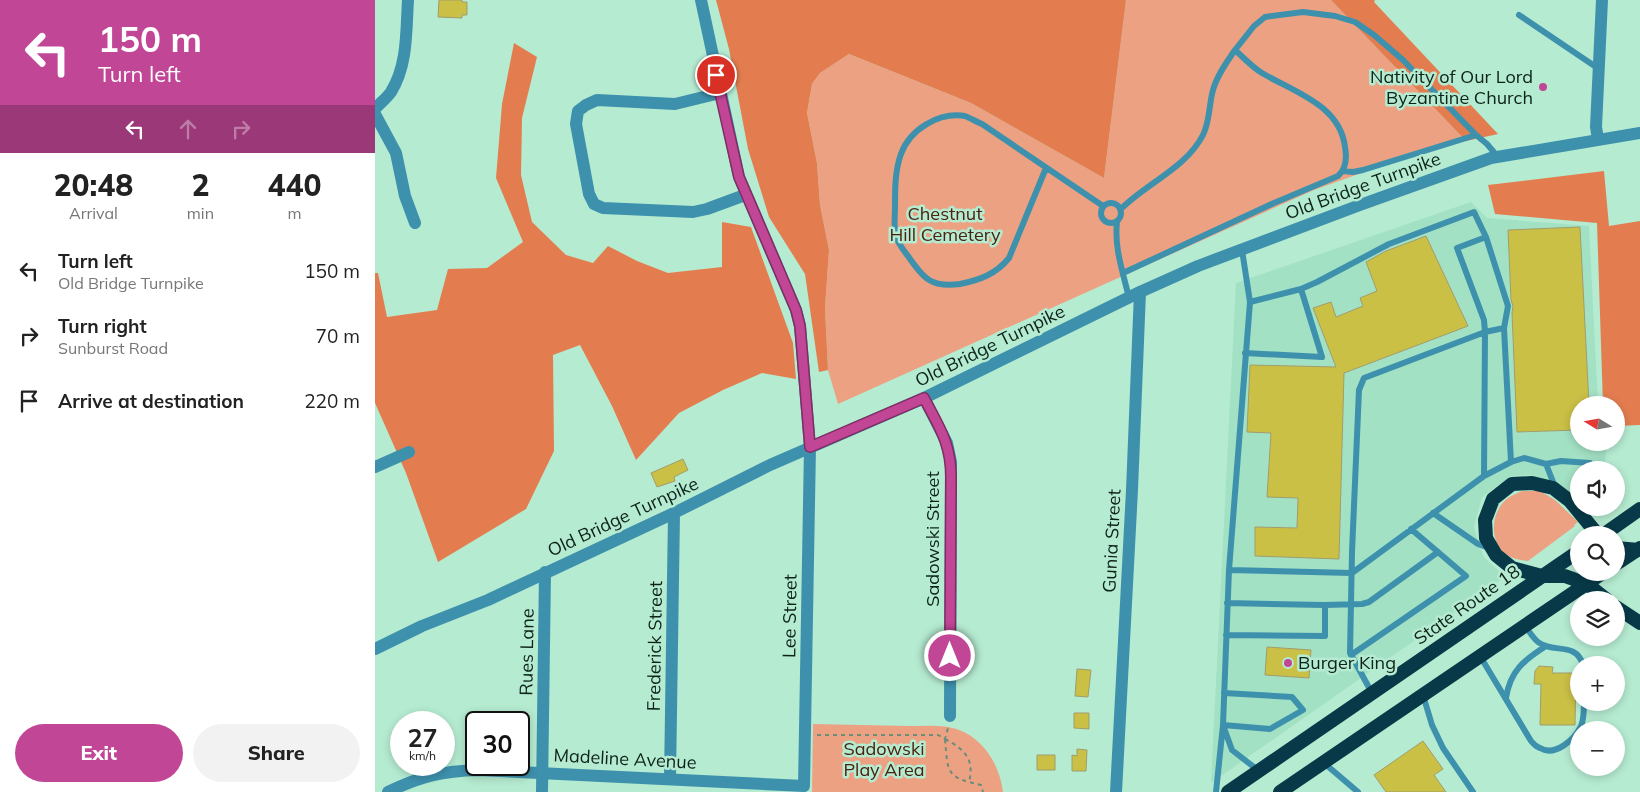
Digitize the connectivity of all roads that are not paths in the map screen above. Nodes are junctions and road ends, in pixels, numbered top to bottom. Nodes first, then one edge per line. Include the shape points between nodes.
1 (407, 0) edge
2 (701, 0) edge
3 (1602, 0) edge
4 (1519, 14) dead end
5 (1235, 50) junction
6 (1599, 68) junction
7 (720, 93) junction
8 (375, 109) edge
9 (375, 114) edge
10 (1640, 133) edge
11 (1476, 136) junction
12 (1597, 139) junction
13 (1499, 157) junction
14 (1046, 168) junction
15 (1343, 171) junction
16 (745, 195) junction
17 (1103, 206) junction
18 (1121, 209) junction
19 (1117, 222) junction
20 (415, 223) dead end
21 (1487, 237) junction
22 (1242, 250) junction
23 (1123, 273) junction
24 (1301, 289) junction
25 (1134, 295) junction
26 (1250, 302) junction
27 (1504, 328) junction
28 (1485, 332) junction
29 (1245, 354) junction
30 (924, 398) junction
31 (810, 447) junction
32 (409, 452) dead end
33 (1511, 462) junction
34 (1570, 462) edge
35 (1546, 464) junction
36 (375, 467) edge
37 (1484, 476) junction
38 (1557, 492) junction
39 (1640, 509) edge
40 (674, 513) junction
41 (1433, 513) junction
42 (1591, 526) edge
43 (1616, 526) edge
44 (1411, 529) junction
45 (1625, 548) edge
46 (1493, 549) junction
47 (1639, 549) edge
48 (1438, 552) junction
49 (1570, 557) edge
50 (1625, 558) edge
51 (1229, 570) junction
52 (545, 572) junction
53 (1352, 573) junction
54 (1542, 576) junction
55 (1591, 581) edge
56 (1587, 584) junction
57 (1596, 591) edge
58 (1227, 603) junction
59 (1325, 605) junction
60 (1351, 605) junction
61 (1625, 614) edge
62 (1640, 623) edge
63 (1525, 626) junction
64 (1226, 635) junction
65 (1546, 646) junction
66 (375, 649) edge
67 (1351, 655) junction
68 (1480, 656) junction
69 (1580, 656) edge
70 (1224, 693) junction
71 (1372, 693) junction
72 (1423, 695) junction
73 (1506, 698) junction
74 (1583, 711) edge
75 (950, 716) road end
76 (1223, 725) junction
77 (1324, 762) junction
78 (1259, 771) junction
79 (543, 773) junction
80 (670, 779) junction
81 (804, 786) joint
82 (388, 792) edge
83 (542, 792) edge
84 (1116, 792) edge
85 (1216, 792) edge
86 (1228, 792) edge
87 (1280, 792) edge
88 (1358, 792) edge
89 (1473, 792) edge

1 - 8 street via 404,60 390,93
2 - 7 street, Lee Street
3 - 6 street
4 - 6 lane
5 - 11 lane via 1265,17 1303,12 1355,22 1409,65
5 - 15 lane via 1260,72 1313,101 1335,120 1344,136
5 - 18 lane via 1216,82 1204,134 1194,149 1181,163
6 - 12 street
7 - 16 street, Lee Street
7 - 16 street via 675,104 597,100 585,105 578,111 576,124 589,194 594,204 603,208 693,212
9 - 20 street via 396,153 405,196
10 - 12 street, Old Bridge Turnpike
11 - 13 lane
11 - 15 lane via 1363,170
12 - 13 street, Old Bridge Turnpike
13 - 22 street, Old Bridge Turnpike
14 - 14 lane via 965,116 946,116 928,123 910,137 901,153 897,172 895,233 922,277 949,285 1000,269 1009,258
14 - 17 lane
15 - 23 lane
16 - 31 street, Lee Street via 798,318
17 - 18 lane via 1113,202
17 - 19 lane via 1103,218 1107,222
18 - 19 lane
19 - 23 lane via 1117,245
21 - 24 lane via 1474,212 1389,244
21 - 27 lane via 1508,306
21 - 28 lane via 1457,248 1485,320
22 - 25 street, Old Bridge Turnpike
22 - 26 lane
23 - 25 lane
24 - 26 lane
24 - 29 lane via 1322,357
25 - 30 street, Old Bridge Turnpike
25 - 84 street, Gunia Street via 1132,490
26 - 29 lane
27 - 28 lane
27 - 33 lane
28 - 37 lane
28 - 53 lane via 1364,378 1359,390
29 - 51 lane
30 - 31 street, Old Bridge Turnpike
30 - 75 street, Sadowski Street via 947,443 951,462
31 - 40 street, Old Bridge Turnpike
31 - 81 street, Lee Street
32 - 36 street
33 - 35 lane via 1524,458
33 - 37 lane
34 - 35 lane
35 - 38 lane
37 - 41 lane
38 - 42 highway via 1570,501
38 - 46 highway via 1532,483 1512,484 1493,499 1485,520 1486,538
39 - 43 highway
40 - 52 street, Old Bridge Turnpike
40 - 80 street, Frederick Street
41 - 44 lane
41 - 46 lane via 1478,544
44 - 48 lane
44 - 53 lane
45 - 47 highway
46 - 54 highway via 1512,568
47 - 50 highway
48 - 60 lane via 1369,602
48 - 67 lane via 1466,576
49 - 54 highway, State Route 18
51 - 53 lane
51 - 58 lane
52 - 66 street, Old Bridge Turnpike
52 - 79 street, Rues Lane
53 - 60 lane
54 - 56 highway via 1565,576
54 - 71 highway, State Route 18
55 - 56 highway
56 - 57 highway
56 - 63 highway
58 - 59 lane
58 - 64 lane
59 - 60 lane
59 - 64 lane via 1325,636
60 - 67 lane
61 - 62 highway
63 - 65 lane
63 - 68 highway
64 - 70 lane
65 - 69 lane
65 - 73 lane via 1515,672 1508,683
67 - 71 lane
68 - 72 highway
68 - 73 lane
70 - 76 lane
70 - 76 lane via 1293,698 1303,710 1270,729
71 - 78 highway, State Route 18
72 - 77 highway
72 - 89 lane via 1431,725
73 - 74 lane via 1531,741 1540,749 1557,750 1571,739 1581,726
76 - 78 lane via 1232,750
76 - 85 lane
77 - 87 highway
77 - 88 lane
78 - 86 highway, State Route 18
79 - 80 street, Madeline Avenue
79 - 82 street, Madeline Avenue via 456,771 412,780
79 - 83 street, Rues Lane
80 - 81 street, Madeline Avenue

